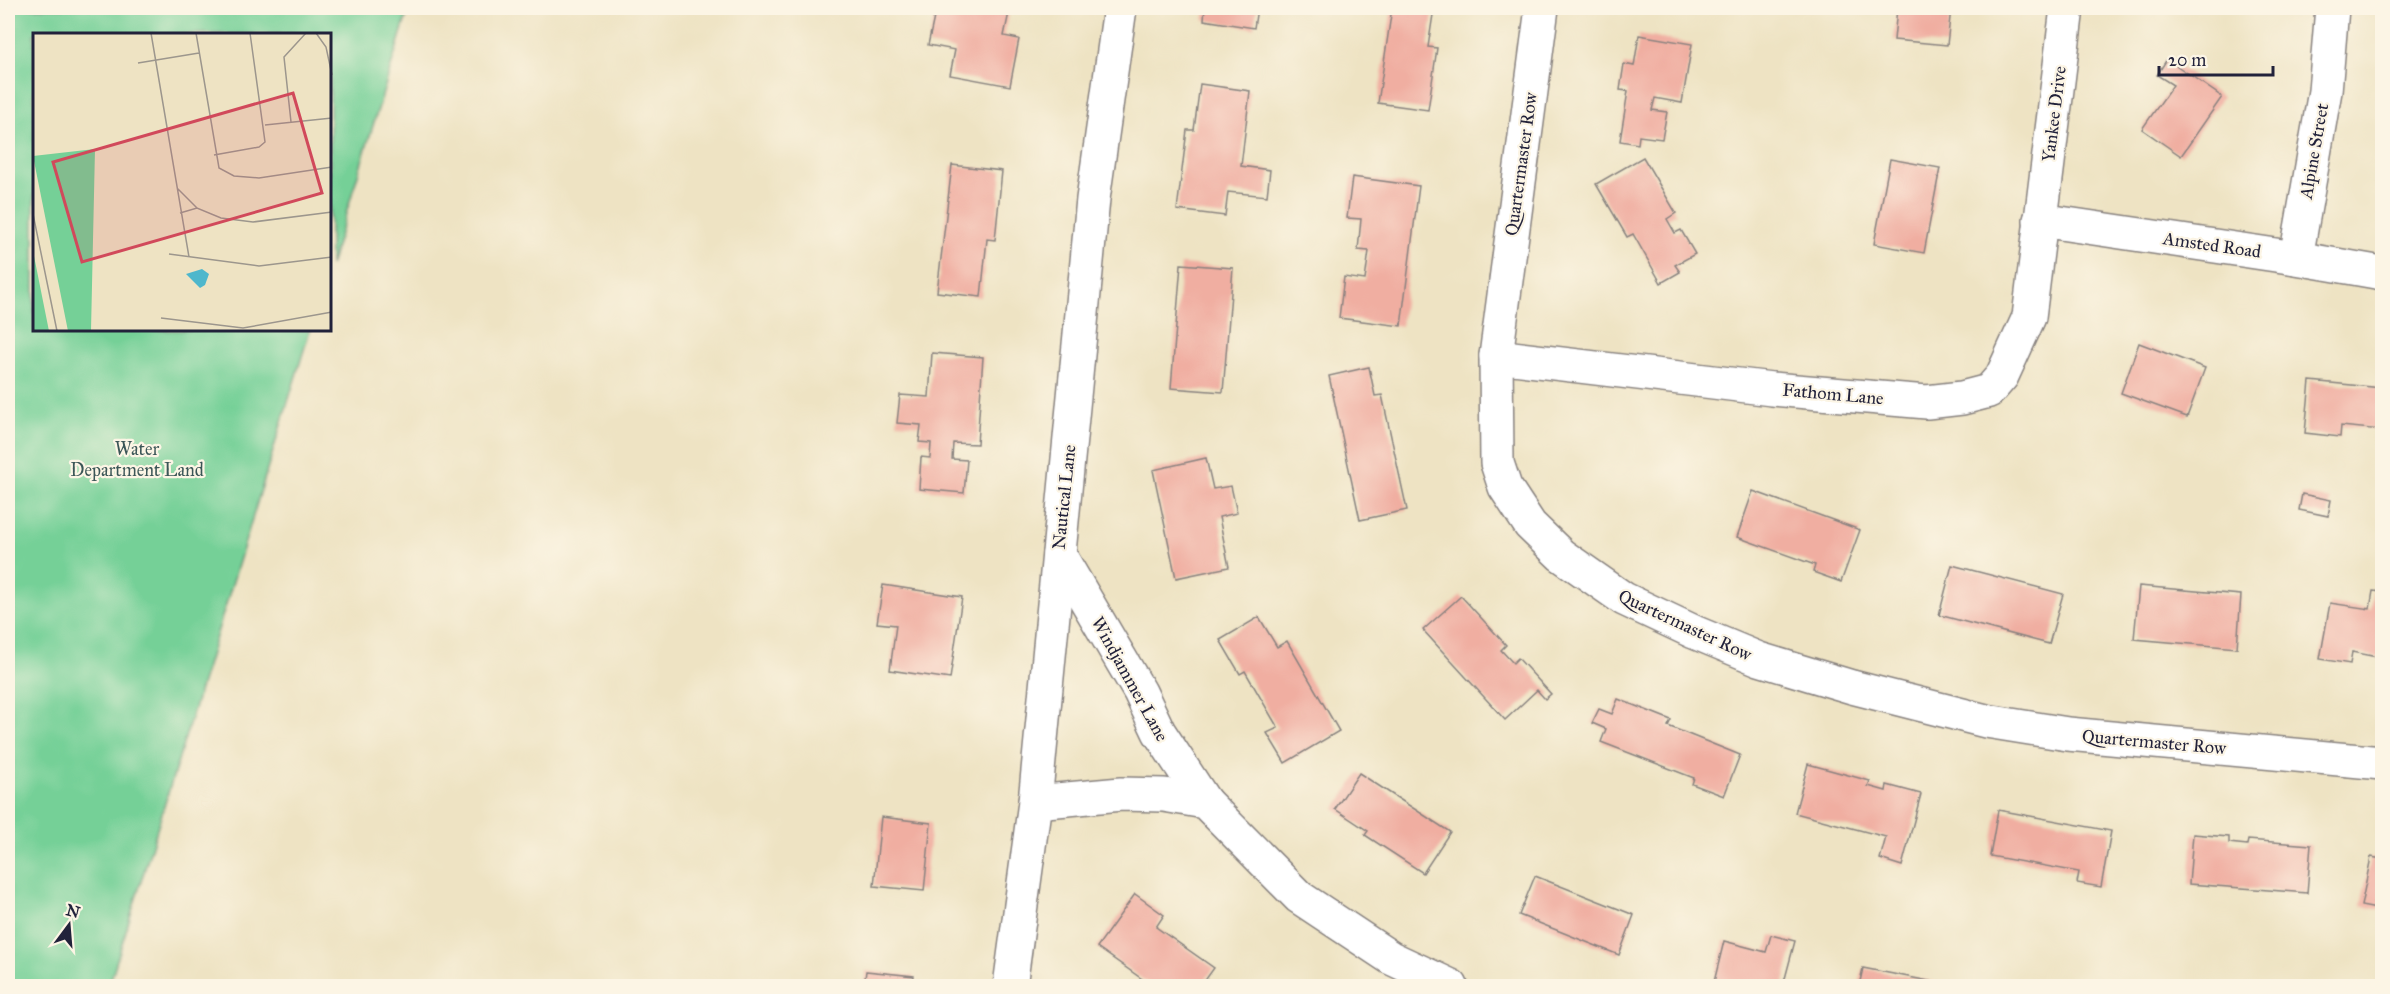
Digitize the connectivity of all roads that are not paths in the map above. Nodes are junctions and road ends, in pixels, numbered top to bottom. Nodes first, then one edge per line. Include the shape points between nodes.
1 (1120, 8) edge
2 (1542, 8) edge
3 (2067, 8) edge
4 (2332, 8) edge
5 (2040, 220) junction
6 (2296, 258) junction
7 (2382, 273) edge
8 (1496, 356) junction
9 (1059, 554) junction
10 (2382, 763) edge
11 (1035, 802) junction
12 (1205, 802) junction
13 (1010, 987) edge
14 (1451, 987) edge

1 - 9 street, Nautical Lane via 1094,199
2 - 8 street, Quartermaster Row
3 - 5 street, Yankee Drive
4 - 6 street, Alpine Street via 2325,91
5 - 6 street, Amsted Road
5 - 8 street, Fathom Lane via 2030,317 2017,347 1989,391 1962,398 1927,402 1772,389
6 - 7 street, Amsted Road
8 - 10 street, Quartermaster Row via 1497,463 1505,487 1530,525 1561,555 1624,599 1694,633 1759,659 1986,722 2068,734
9 - 11 street, Nautical Lane
9 - 12 street, Windjammer Lane via 1140,692 1159,732
11 - 12 street via 1121,794 1164,795
11 - 13 street, Nautical Lane
12 - 14 street, Windjammer Lane via 1299,897 1391,958

